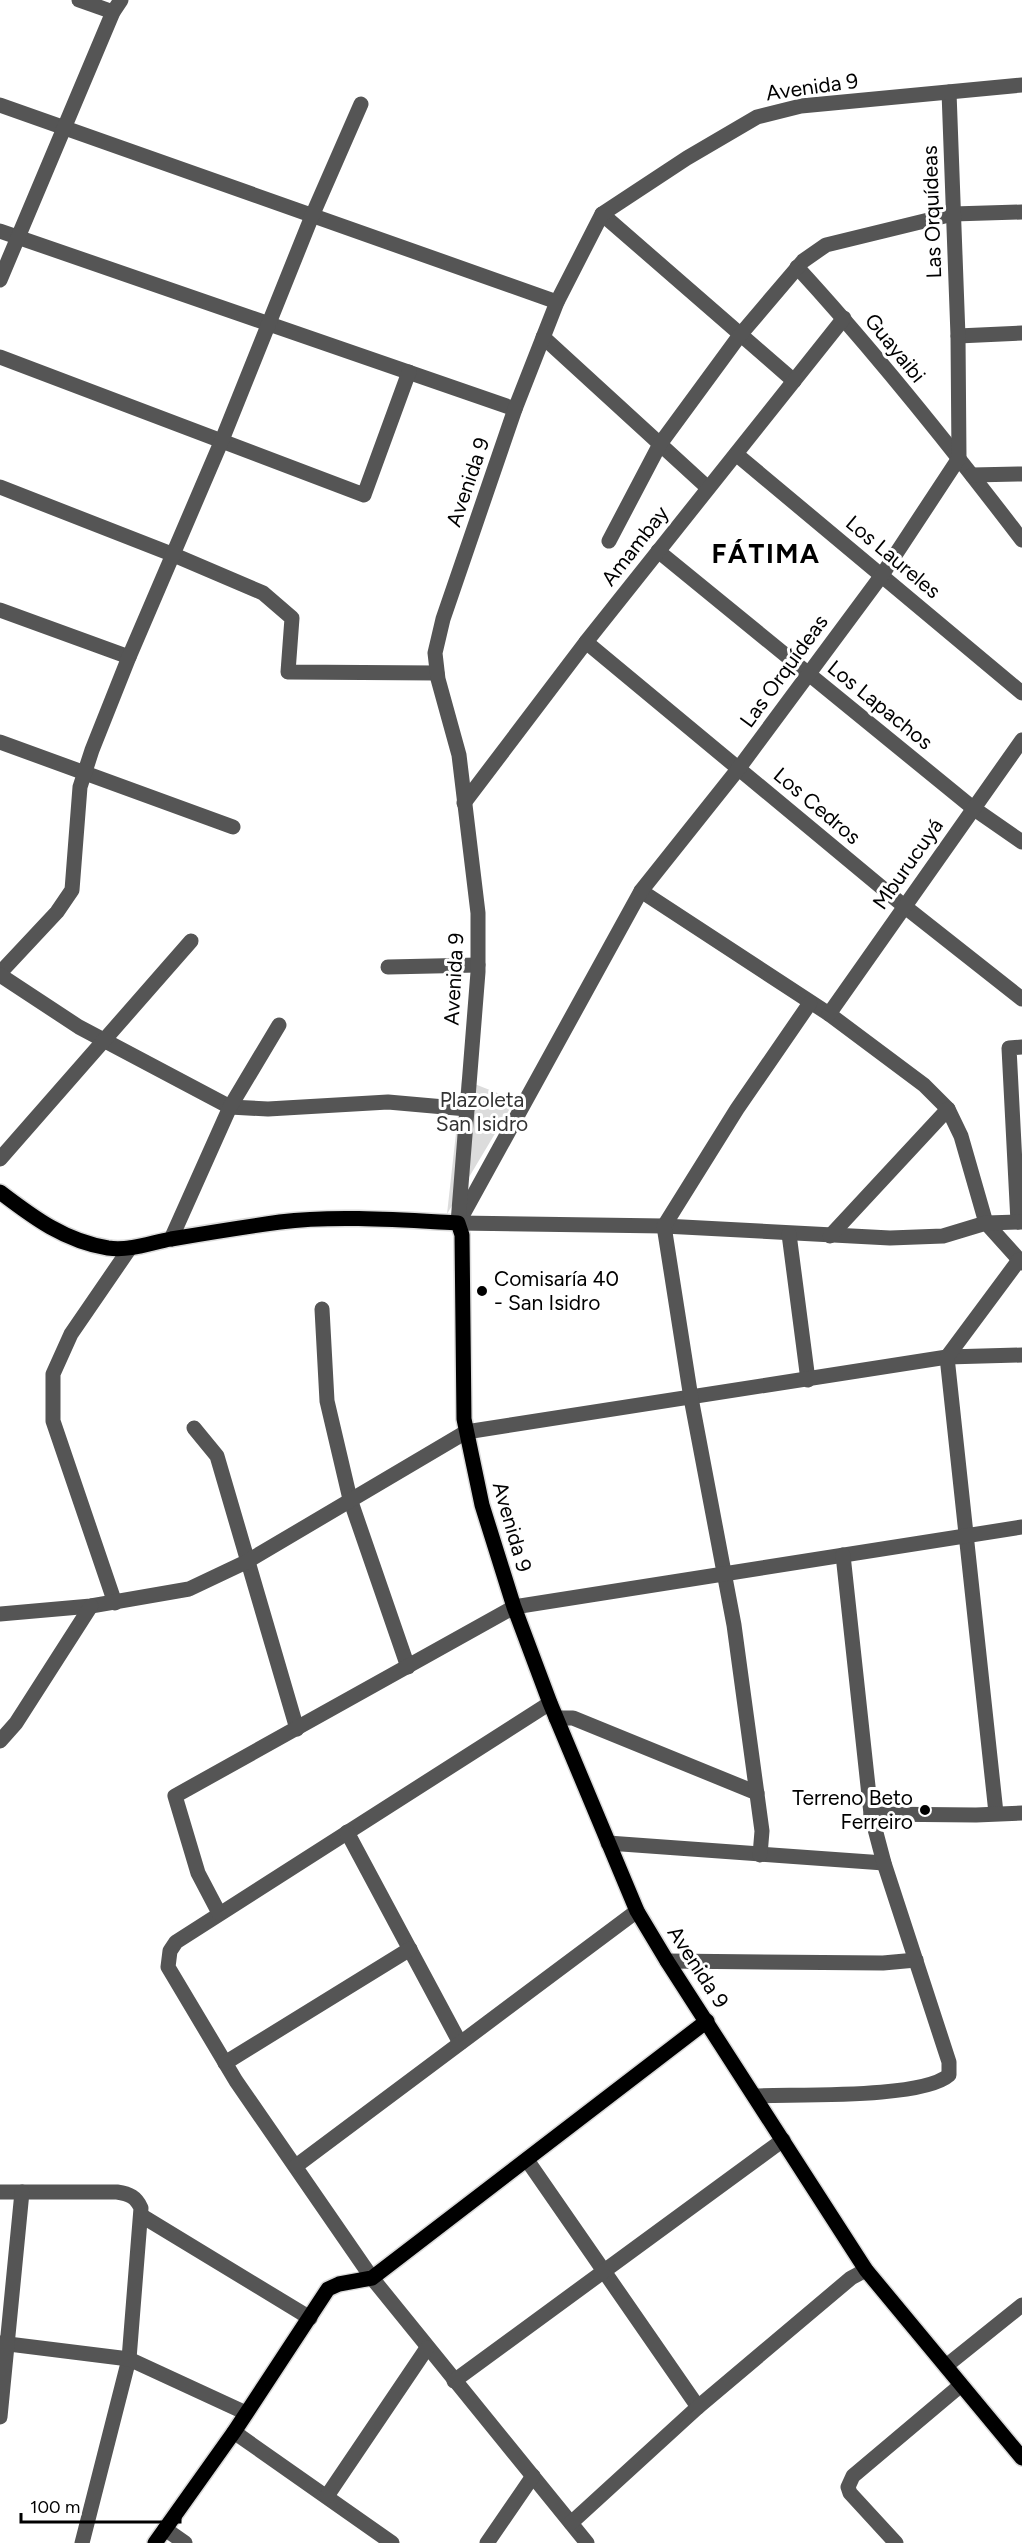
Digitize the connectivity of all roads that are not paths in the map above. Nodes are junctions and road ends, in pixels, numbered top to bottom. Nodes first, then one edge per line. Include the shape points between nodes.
1 (79, 0) edge
2 (117, 6) edge
3 (1022, 85) edge
4 (949, 92) junction
5 (362, 104) dead end
6 (0, 105) edge
7 (65, 129) junction
8 (1022, 212) edge
9 (602, 214) junction
10 (953, 214) junction
11 (312, 216) junction
12 (0, 231) edge
13 (17, 238) junction
14 (797, 267) junction
15 (0, 280) edge
16 (557, 302) junction
17 (844, 318) junction
18 (269, 324) junction
19 (1022, 333) edge
20 (740, 335) junction
21 (958, 336) junction
22 (543, 337) junction
23 (0, 357) edge
24 (409, 372) junction
25 (794, 381) junction
26 (515, 409) junction
27 (222, 440) junction
28 (660, 444) junction
29 (736, 454) junction
30 (959, 458) junction
31 (1022, 474) edge
32 (972, 475) junction
33 (0, 487) edge
34 (708, 488) junction
35 (1022, 540) edge
36 (609, 541) dead end
37 (658, 551) junction
38 (174, 555) junction
39 (882, 574) junction
40 (0, 610) edge
41 (586, 642) junction
42 (129, 657) junction
43 (437, 674) junction
44 (807, 674) junction
45 (1022, 693) edge
46 (1022, 740) edge
47 (0, 742) edge
48 (739, 768) junction
49 (85, 772) junction
50 (464, 803) junction
51 (973, 807) junction
52 (233, 827) dead end
53 (1022, 842) edge
54 (641, 891) junction
55 (904, 906) junction
56 (191, 941) dead end
57 (478, 965) junction
58 (388, 967) dead end
59 (0, 974) edge
60 (1022, 999) edge
61 (810, 1003) junction
62 (829, 1014) junction
63 (279, 1025) dead end
64 (104, 1040) junction
65 (1022, 1047) edge
66 (230, 1107) junction
67 (467, 1109) junction
68 (948, 1109) junction
69 (0, 1159) edge
70 (0, 1192) edge
71 (1020, 1222) edge
72 (458, 1223) junction
73 (986, 1223) junction
74 (664, 1226) junction
75 (789, 1234) junction
76 (830, 1236) junction
77 (171, 1239) junction
78 (130, 1248) junction
79 (1021, 1262) edge
80 (322, 1309) dead end
81 (1022, 1354) edge
82 (947, 1357) junction
83 (808, 1380) junction
84 (691, 1398) junction
85 (194, 1428) dead end
86 (466, 1432) junction
87 (350, 1499) junction
88 (1022, 1527) edge
89 (966, 1535) junction
90 (843, 1555) junction
91 (246, 1562) junction
92 (722, 1574) junction
93 (115, 1603) junction
94 (91, 1606) junction
95 (514, 1607) junction
96 (0, 1614) edge
97 (408, 1667) junction
98 (550, 1703) junction
99 (556, 1718) junction
100 (297, 1729) junction
101 (0, 1741) edge
102 (757, 1793) junction
103 (996, 1813) junction
104 (1022, 1813) edge
105 (872, 1814) junction
106 (347, 1832) junction
107 (608, 1843) junction
108 (760, 1855) junction
109 (885, 1863) junction
110 (637, 1911) junction
111 (219, 1913) junction
112 (410, 1949) junction
113 (916, 1960) junction
114 (667, 1961) junction
115 (707, 2021) junction
116 (460, 2043) junction
117 (225, 2063) junction
118 (755, 2096) junction
119 (783, 2140) junction
120 (527, 2160) junction
121 (296, 2166) junction
122 (0, 2192) edge
123 (22, 2192) junction
124 (142, 2216) junction
125 (866, 2270) junction
126 (606, 2272) junction
127 (372, 2278) junction
128 (1022, 2305) edge
129 (310, 2318) junction
130 (4, 2343) edge
131 (427, 2348) junction
132 (129, 2359) junction
133 (946, 2366) junction
134 (453, 2381) junction
135 (961, 2385) junction
136 (698, 2407) junction
137 (246, 2413) junction
138 (0, 2417) edge
139 (234, 2432) junction
140 (1022, 2458) edge
141 (533, 2476) junction
142 (327, 2496) junction
143 (571, 2523) junction
144 (165, 2529) junction
145 (82, 2543) edge
146 (155, 2543) edge
147 (185, 2543) edge
148 (392, 2543) edge
149 (487, 2543) edge
150 (587, 2543) edge
151 (896, 2543) edge

1 - 2 street
2 - 7 street
3 - 4 street, Avenida 9
4 - 9 street, Avenida 9 via 801,106 757,117
4 - 10 street, Las Orquídeas
5 - 11 street
6 - 7 street
7 - 11 street
7 - 13 street
8 - 10 street
9 - 16 street, Avenida 9
9 - 20 street
10 - 14 street via 826,245
10 - 21 street, Las Orquídeas
11 - 16 street
11 - 18 street
12 - 13 street
13 - 15 street
13 - 18 street
14 - 17 street, Guayaibi
14 - 20 street
16 - 22 street, Avenida 9
17 - 25 street, Amambay
17 - 30 street, Guayaibi
18 - 24 street
18 - 27 street
19 - 21 street
20 - 25 street
20 - 28 street
21 - 30 street, Las Orquídeas
22 - 26 street, Avenida 9
22 - 28 street
23 - 27 street
24 - 26 street
24 - 27 street via 364,495
25 - 29 street, Amambay
26 - 43 street, Avenida 9 via 443,619 435,653
27 - 38 street
28 - 34 street
28 - 36 street
29 - 34 street, Amambay
29 - 39 street, Los Laureles
30 - 32 street, Guayaibi
30 - 39 street, Las Orquídeas
31 - 32 street
32 - 35 street
33 - 38 street
34 - 37 street, Amambay
37 - 41 street, Amambay
37 - 44 street, Los Lapachos
38 - 42 street
38 - 43 street via 263,593 292,618 288,672
39 - 44 street, Las Orquídeas
39 - 45 street, Los Laureles
40 - 42 street
41 - 48 street, Los Cedros
41 - 50 street, Amambay
42 - 49 street
43 - 50 street, Avenida 9 via 459,755
44 - 48 street, Las Orquídeas
44 - 51 street, Los Lapachos
46 - 51 street, Mburucuyá
47 - 49 street
48 - 54 street, Las Orquídeas
48 - 55 street, Los Cedros
49 - 52 street
49 - 59 street via 80,787 72,890
50 - 57 street, Avenida 9 via 478,914
51 - 53 street, Los Lapachos
51 - 55 street, Mburucuyá
54 - 61 street
54 - 72 street, Las Orquídeas
55 - 60 street, Los Cedros
55 - 62 street, Mburucuyá
56 - 64 street
57 - 58 street
57 - 67 street, Avenida 9
59 - 64 street
61 - 62 street
61 - 74 street via 737,1109
62 - 68 street via 924,1085
63 - 66 street
64 - 66 street
64 - 69 street
65 - 71 street via 1009,1048
66 - 67 street via 268,1109 388,1102
66 - 77 street
67 - 72 street, Avenida 9
68 - 73 street via 961,1136
68 - 76 street
70 - 78 main road via 51,1229 72,1239
71 - 73 street
72 - 74 street
72 - 77 main road via 312,1220
72 - 86 main road, Avenida 9 via 462,1235
73 - 76 street via 943,1236
73 - 79 street
74 - 75 street
74 - 84 street
75 - 76 street
75 - 83 street
77 - 78 main road
78 - 93 street via 71,1334 53,1374 53,1421
79 - 82 street
80 - 87 street via 327,1401
81 - 82 street
82 - 83 street
82 - 89 street
83 - 84 street
84 - 86 street
84 - 92 street
85 - 91 street via 217,1456
86 - 87 street
86 - 95 main road, Avenida 9 via 482,1505
87 - 91 street
87 - 97 street
88 - 89 street
89 - 90 street
89 - 103 street
90 - 92 street
90 - 105 street
91 - 93 street via 189,1589
91 - 100 street
92 - 95 street
92 - 102 street via 734,1625
93 - 94 street
94 - 96 street
94 - 101 street via 16,1723
95 - 97 street
95 - 98 main road, Avenida 9
97 - 100 street
98 - 99 main road, Avenida 9
98 - 106 street
99 - 102 street via 573,1718
99 - 107 main road, Avenida 9
100 - 111 street via 175,1796 198,1873
102 - 108 street via 762,1831
103 - 104 street
103 - 105 street
105 - 109 street
106 - 111 street
106 - 112 street
107 - 108 street
107 - 110 main road, Avenida 9
108 - 109 street
109 - 113 street
110 - 114 main road, Avenida 9
110 - 116 street
111 - 117 street via 176,1942 168,1967
112 - 116 street
112 - 117 street
113 - 114 street
113 - 118 street via 949,2062 949,2075 941,2083 894,2091
114 - 115 main road, Avenida 9
115 - 118 main road, Avenida 9
115 - 120 main road
116 - 121 street
117 - 121 street
118 - 119 main road, Avenida 9
119 - 125 main road, Avenida 9
119 - 126 street
120 - 126 street
120 - 127 main road
121 - 127 street
122 - 123 street
123 - 124 street via 117,2192 137,2200
123 - 130 street
124 - 129 street
124 - 132 street
125 - 133 main road, Avenida 9
125 - 136 street via 851,2278
126 - 134 street
126 - 136 street
127 - 129 main road via 328,2289
127 - 131 street
128 - 133 street
129 - 137 main road
130 - 132 street
130 - 138 street
131 - 134 street
131 - 142 street
132 - 137 street
132 - 145 street
133 - 135 main road, Avenida 9
134 - 141 street
135 - 140 main road, Avenida 9
135 - 151 street via 849,2481 850,2493
136 - 143 street
137 - 139 main road
139 - 142 street
139 - 144 main road
141 - 143 street
141 - 149 street
142 - 148 street
143 - 150 street
144 - 146 main road
144 - 147 street

